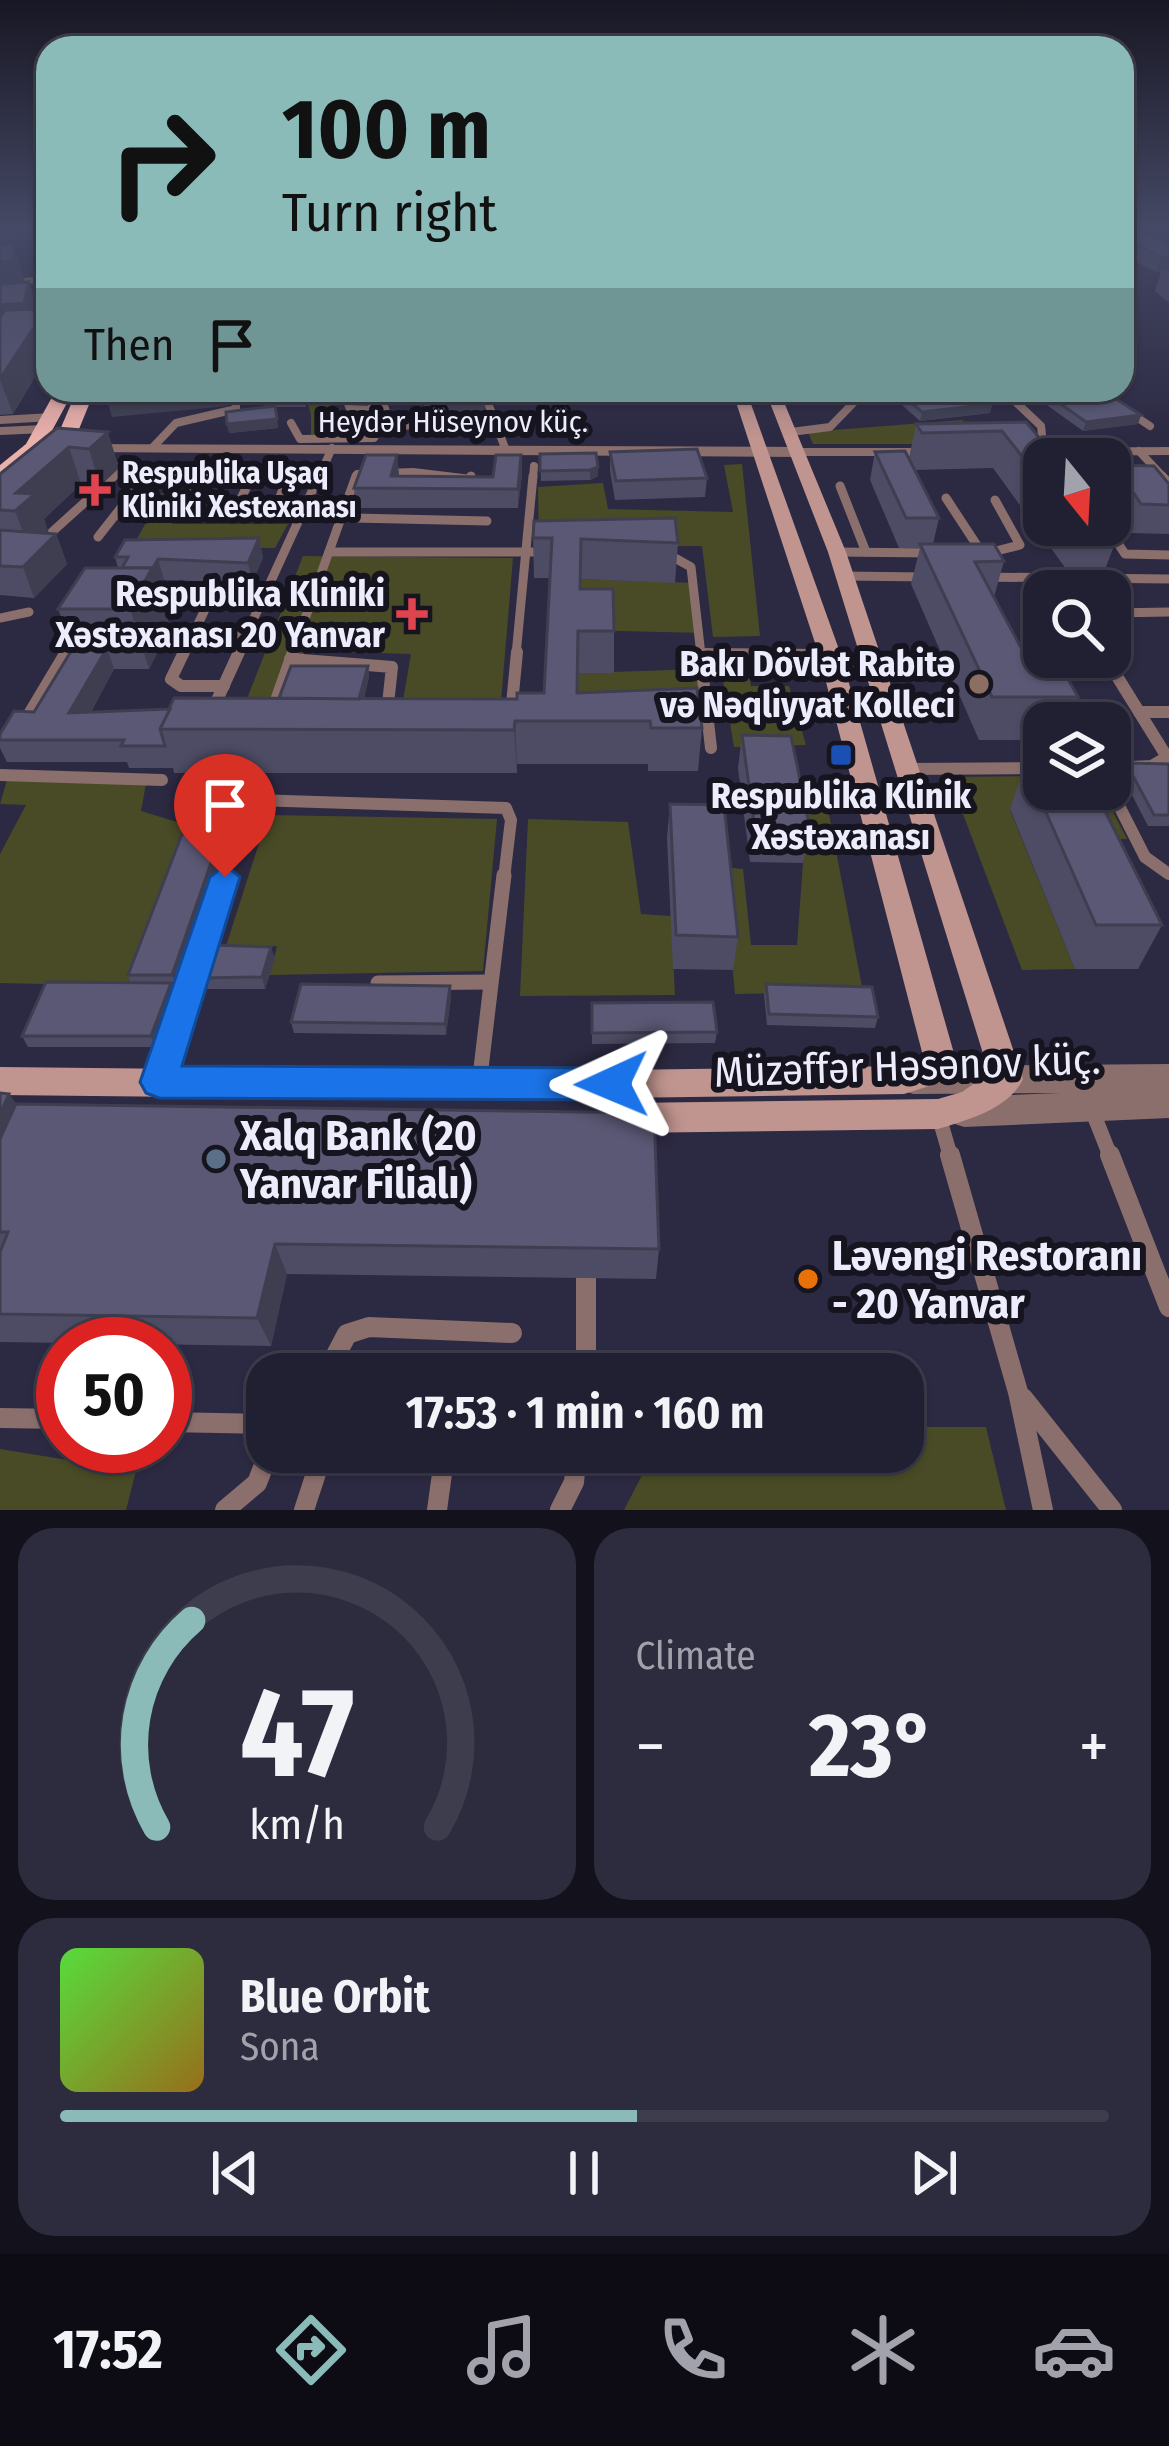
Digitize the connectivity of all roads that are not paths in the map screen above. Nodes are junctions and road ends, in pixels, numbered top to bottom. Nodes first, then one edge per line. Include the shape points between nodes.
1 (60, 402) edge
2 (78, 402) edge
3 (236, 402) edge
4 (345, 402) edge
5 (371, 402) edge
6 (383, 402) edge
7 (488, 402) edge
8 (745, 402) edge
9 (777, 402) edge
10 (854, 402) edge
11 (1016, 402) edge
12 (1114, 402) edge
13 (373, 410) junction
14 (0, 420) edge
15 (496, 420) junction
16 (291, 422) dead end
17 (1150, 426) dead end
18 (0, 431) edge
19 (1042, 438) edge
20 (795, 442) junction
21 (47, 446) junction
22 (153, 447) junction
23 (332, 448) junction
24 (506, 448) junction
25 (764, 452) junction
26 (928, 452) edge
27 (1131, 452) edge
28 (1139, 452) junction
29 (1169, 452) edge
30 (87, 463) edge
31 (126, 465) junction
32 (534, 466) edge
33 (0, 476) edge
34 (229, 476) junction
35 (252, 476) junction
36 (1168, 485) edge
37 (840, 486) dead end
38 (439, 488) edge
39 (946, 498) dead end
40 (995, 500) dead end
41 (0, 501) edge
42 (204, 516) junction
43 (232, 517) junction
44 (272, 518) junction
45 (299, 519) junction
46 (341, 520) junction
47 (488, 521) dead end
48 (52, 532) edge
49 (98, 537) dead end
50 (1120, 546) edge
51 (658, 551) edge
52 (329, 552) junction
53 (526, 552) junction
54 (570, 552) edge
55 (837, 552) junction
56 (866, 552) junction
57 (935, 553) edge
58 (958, 553) edge
59 (982, 553) junction
60 (1169, 555) edge
61 (844, 576) junction
62 (937, 577) edge
63 (960, 577) edge
64 (1169, 578) edge
65 (268, 590) junction
66 (29, 612) dead end
67 (1169, 613) edge
68 (1131, 614) edge
69 (0, 618) edge
70 (85, 619) edge
71 (248, 634) junction
72 (192, 635) junction
73 (699, 654) junction
74 (830, 655) junction
75 (290, 659) junction
76 (1118, 678) edge
77 (224, 686) junction
78 (512, 704) edge
79 (1139, 712) junction
80 (1169, 712) edge
81 (210, 716) edge
82 (269, 722) edge
83 (386, 727) edge
84 (19, 730) edge
85 (711, 748) dead end
86 (1131, 766) edge
87 (1023, 768) edge
88 (904, 769) junction
89 (0, 775) edge
90 (163, 779) dead end
91 (225, 799) dead end
92 (1121, 810) edge
93 (1169, 874) edge
94 (225, 877) dead end
95 (490, 982) junction
96 (378, 983) edge
97 (1169, 1078) edge
98 (904, 1080) joint
99 (0, 1082) edge
100 (159, 1082) junction
101 (980, 1084) junction
102 (478, 1086) junction
103 (1090, 1103) junction
104 (1169, 1103) edge
105 (938, 1114) junction
106 (47, 1115) edge
107 (586, 1279) dead end
108 (1169, 1306) edge
109 (512, 1333) dead end
110 (337, 1353) edge
111 (586, 1353) edge
112 (1018, 1392) junction
113 (0, 1418) edge
114 (36, 1419) edge
115 (192, 1423) edge
116 (246, 1424) edge
117 (260, 1473) edge
118 (316, 1473) edge
119 (442, 1473) edge
120 (575, 1473) edge
121 (225, 1510) edge
122 (304, 1510) edge
123 (436, 1510) edge
124 (560, 1510) edge
125 (1043, 1510) edge
126 (1112, 1510) edge

1 - 21 main road
2 - 21 main road
3 - 22 lane via 236,409 176,423
4 - 13 lane
5 - 13 lane
6 - 15 lane via 389,421 401,426
7 - 15 lane
8 - 25 main road
9 - 20 main road
10 - 20 lane via 830,427
11 - 19 lane via 1041,425
12 - 17 lane
13 - 16 lane via 378,435 367,439 300,439
14 - 21 lane
15 - 24 lane
18 - 21 lane
20 - 25 street, Heydər Hüseynov küç.
20 - 26 lane
20 - 55 main road
21 - 22 street, Heydər Hüseynov küç.
21 - 33 main road
21 - 41 main road
22 - 23 street, Heydər Hüseynov küç.
23 - 24 street, Heydər Hüseynov küç.
23 - 45 lane
24 - 25 street, Heydər Hüseynov küç.
25 - 74 main road
27 - 28 lane
28 - 29 lane
28 - 36 lane
30 - 31 lane
31 - 48 lane
31 - 49 lane via 150,471
32 - 53 lane
34 - 35 lane
34 - 42 lane
34 - 42 lane via 199,480 178,514
35 - 43 lane
35 - 44 lane via 292,474
37 - 56 lane
38 - 46 lane via 467,488 473,479 362,472
39 - 59 lane
40 - 59 lane via 1020,545
42 - 43 lane
43 - 44 lane
44 - 45 lane
45 - 46 lane
45 - 65 lane
46 - 47 lane
46 - 52 lane
50 - 60 lane via 1125,554
51 - 73 lane via 691,567
52 - 53 lane
52 - 75 lane
53 - 54 lane
53 - 78 lane
55 - 56 lane
55 - 61 main road
56 - 57 lane
58 - 59 lane
61 - 62 lane
61 - 88 main road
63 - 64 lane
65 - 71 lane
65 - 72 lane via 214,591
66 - 69 lane
67 - 68 lane
70 - 84 lane
71 - 72 lane
71 - 77 lane
72 - 77 lane via 171,679
73 - 74 lane
73 - 85 lane
74 - 101 main road
75 - 82 lane
75 - 83 lane via 392,667
76 - 79 lane
77 - 81 lane
79 - 80 lane
79 - 86 lane via 1165,763
87 - 88 lane
88 - 101 main road
89 - 90 lane
91 - 95 lane via 506,808 511,820
92 - 93 lane via 1145,857
94 - 100 lane
95 - 96 lane
95 - 102 lane
97 - 101 street, Müzəffər Həsənov küç.
98 - 101 street, Müzəffər Həsənov küç.
98 - 102 main road, Müzəffər Həsənov küç.
99 - 100 main road, Müzəffər Həsənov küç.
100 - 102 main road, Müzəffər Həsənov küç.
101 - 103 street, Müzəffər Həsənov küç.
101 - 105 street, Müzəffər Həsənov küç.
103 - 104 street, Müzəffər Həsənov küç.
103 - 108 lane
105 - 106 main road, Müzəffər Həsənov küç.
105 - 112 lane
107 - 111 lane
109 - 110 lane via 369,1327 347,1334
112 - 125 lane
112 - 126 lane
113 - 114 lane
115 - 116 lane
117 - 121 lane
118 - 122 lane
119 - 123 lane
120 - 124 lane

